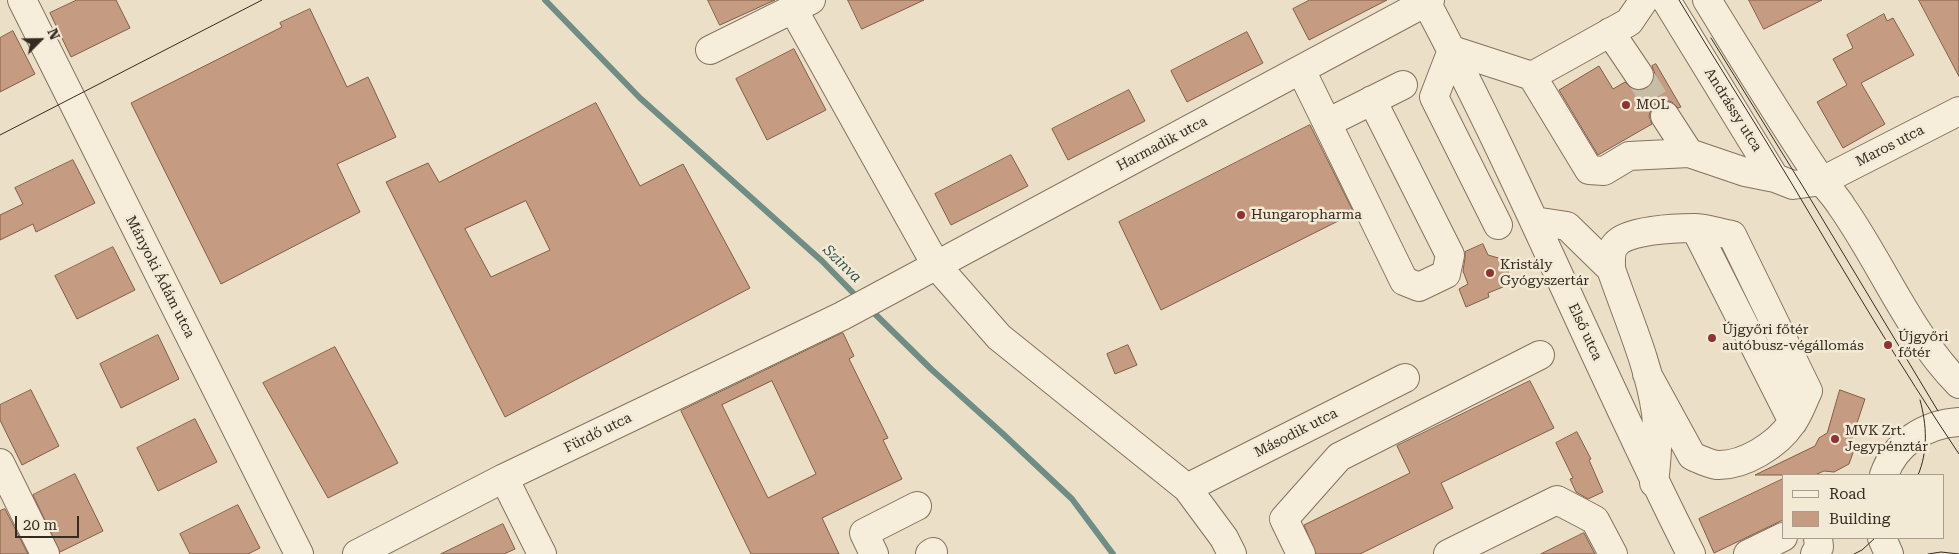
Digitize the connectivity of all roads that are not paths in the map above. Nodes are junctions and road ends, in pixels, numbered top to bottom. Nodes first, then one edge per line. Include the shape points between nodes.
1 (22, 0) edge
2 (1644, 0) edge
3 (1666, 0) edge
4 (1707, 0) edge
5 (1427, 1) edge
6 (802, 5) edge
7 (1610, 32) junction
8 (710, 50) dead end
9 (1452, 50) junction
10 (1301, 70) junction
11 (1638, 75) tunnel mouth
12 (1532, 76) junction
13 (1403, 85) dead end
14 (1372, 100) junction
15 (1959, 111) edge
16 (1665, 116) tunnel mouth
17 (1327, 123) junction
18 (1689, 153) junction
19 (1775, 178) junction
20 (1822, 181) junction
21 (1534, 221) junction
22 (1498, 225) dead end
23 (936, 265) junction
24 (1611, 270) junction
25 (894, 288) joint
26 (1540, 355) dead end
27 (1648, 374) junction
28 (1405, 378) dead end
29 (1959, 384) edge
30 (1959, 422) edge
31 (0, 463) edge
32 (1885, 474) edge
33 (504, 478) junction
34 (1654, 482) junction
35 (1187, 488) junction
36 (917, 506) dead end
37 (1782, 537) edge
38 (1818, 539) edge
39 (1878, 539) edge
40 (1882, 539) edge
41 (45, 554) edge
42 (298, 554) edge
43 (357, 554) edge
44 (542, 554) edge
45 (874, 554) edge
46 (1232, 554) edge
47 (1301, 554) edge
48 (1448, 554) edge
49 (1612, 554) edge
50 (1691, 554) edge
51 (1748, 554) edge
52 (1815, 554) edge
53 (1878, 554) edge
54 (1890, 554) edge

1 - 42 street, Mányoki Ádám utca
2 - 7 street via 1629,22
3 - 19 street, Andrássy utca
4 - 20 street
5 - 9 street, Első utca
5 - 10 street, Harmadik utca
6 - 8 street
6 - 23 street
7 - 11 street
7 - 12 street
9 - 12 street
9 - 21 street, Első utca
9 - 22 street via 1434,98
10 - 17 street
10 - 23 street, Harmadik utca
12 - 18 street via 1589,170 1604,171 1629,156
13 - 14 street
14 - 17 street
14 - 17 street via 1450,255 1446,274 1419,287 1404,281
15 - 20 street, Maros utca
16 - 18 street
18 - 19 street via 1745,172
19 - 20 street via 1793,185
20 - 29 street via 1842,207 1922,337
21 - 24 street via 1567,226
21 - 34 street, Első utca
23 - 25 street, Harmadik utca
23 - 35 street via 999,337
24 - 27 street
24 - 27 street via 1615,245 1622,238 1639,233 1695,228 1732,235 1808,391 1793,422 1779,438 1737,463 1716,465 1692,456
25 - 33 street, Fürdő utca
26 - 47 street via 1338,457 1284,519
27 - 34 street via 1656,413 1658,452
28 - 35 street, Második utca
30 - 32 street via 1926,429 1912,438 1899,450
31 - 41 street
33 - 43 street, Fürdő utca
33 - 44 street
34 - 50 street, Első utca
35 - 46 street
36 - 45 street via 864,534
37 - 51 street
38 - 52 street
39 - 53 street
40 - 54 street
48 - 49 street via 1557,500 1595,520

